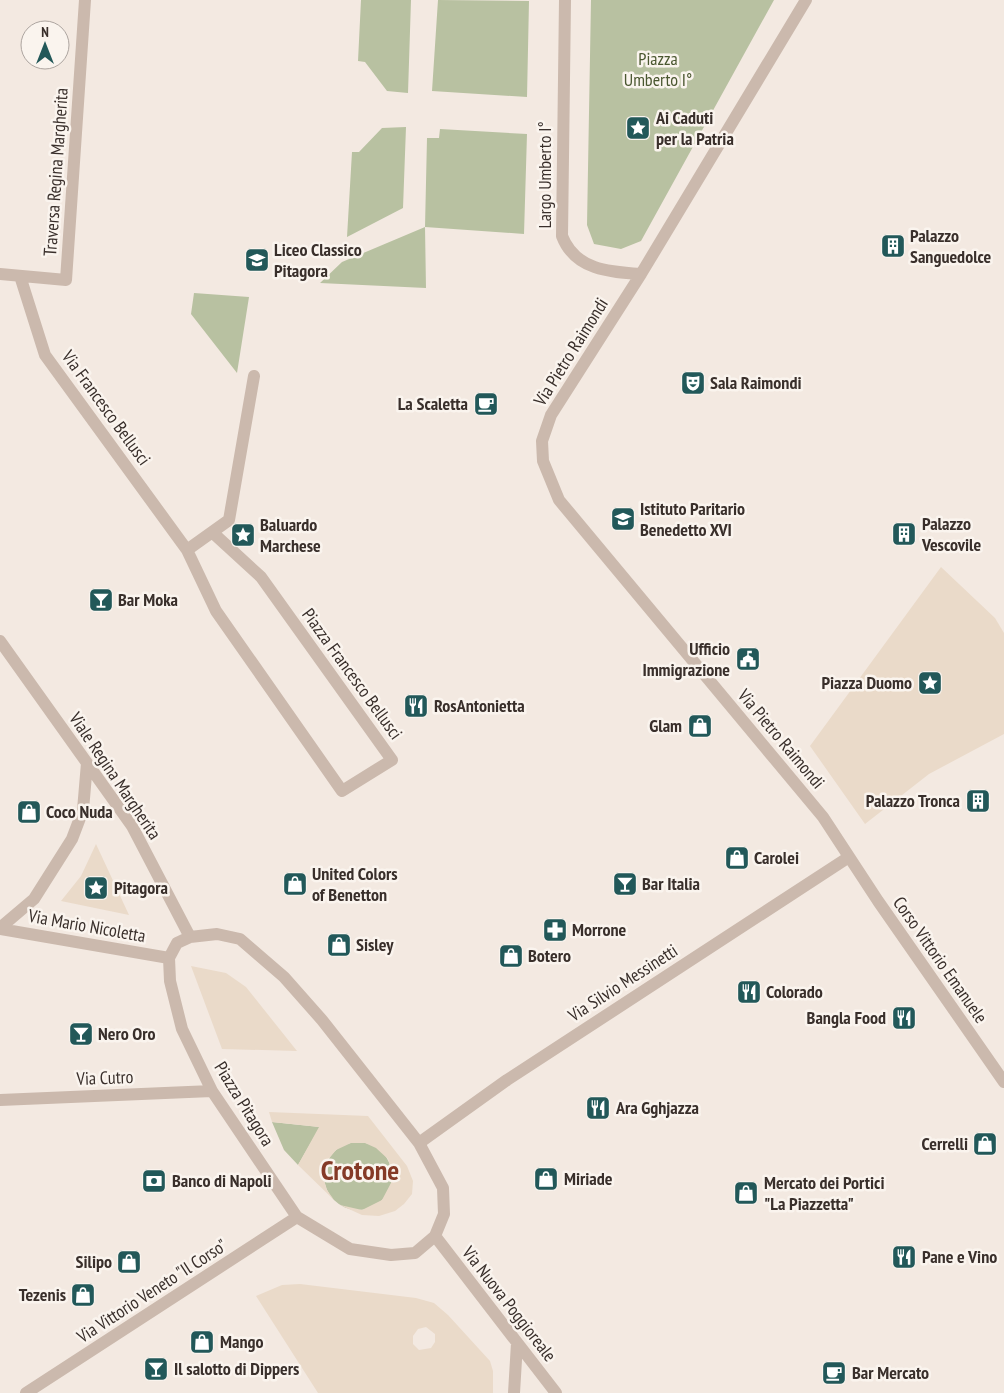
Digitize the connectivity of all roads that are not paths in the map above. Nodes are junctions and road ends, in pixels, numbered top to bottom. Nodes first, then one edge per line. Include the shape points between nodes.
1 (85, 0) edge
2 (565, 0) edge
3 (806, 0) edge
4 (0, 274) edge
5 (641, 274) junction
6 (20, 276) junction
7 (254, 376) dead end
8 (212, 532) junction
9 (187, 550) junction
10 (0, 642) edge
11 (87, 763) junction
12 (849, 857) junction
13 (0, 929) edge
14 (190, 938) junction
15 (169, 958) junction
16 (1004, 1082) edge
17 (212, 1091) junction
18 (0, 1100) edge
19 (419, 1143) junction
20 (297, 1217) junction
21 (434, 1236) junction
22 (517, 1343) junction
23 (26, 1393) edge
24 (514, 1393) edge
25 (556, 1393) edge

1 - 6 street, Traversa Regina Margherita via 66,280
2 - 5 street, Largo Umberto I° via 562,236 567,250 578,259 597,268
3 - 5 street
4 - 6 street, Traversa Regina Margherita
5 - 12 street, Via Pietro Raimondi via 551,415 542,442 543,461 559,500 802,791
6 - 9 street, Via Francesco Bellusci via 45,355
7 - 8 street via 229,520
8 - 9 street
8 - 9 street, Piazza Francesco Bellusci via 261,577 392,760 342,791 216,611
10 - 11 street, Viale Regina Margherita
11 - 13 street via 83,810 72,838 34,899
11 - 14 street, Viale Regina Margherita via 132,826
12 - 16 street, Corso Vittorio Emanuele
12 - 19 street, Via Silvio Messinetti via 506,1080
13 - 15 street, Via Mario Nicoletta
14 - 15 street via 177,943
14 - 19 street, Piazza Pitagora via 217,934 240,939 284,977
15 - 17 street, Piazza Pitagora via 170,981 182,1029
17 - 18 street, Via Cutro
17 - 20 street, Piazza Pitagora
19 - 21 street, Piazza Pitagora via 443,1188 444,1214
20 - 21 street, Piazza Pitagora via 350,1249 391,1255 415,1253
20 - 23 street, Via Vittorio Veneto "Il Corso"
21 - 22 street, Via Nuova Poggioreale
22 - 24 street
22 - 25 street, Via Nuova Poggioreale

